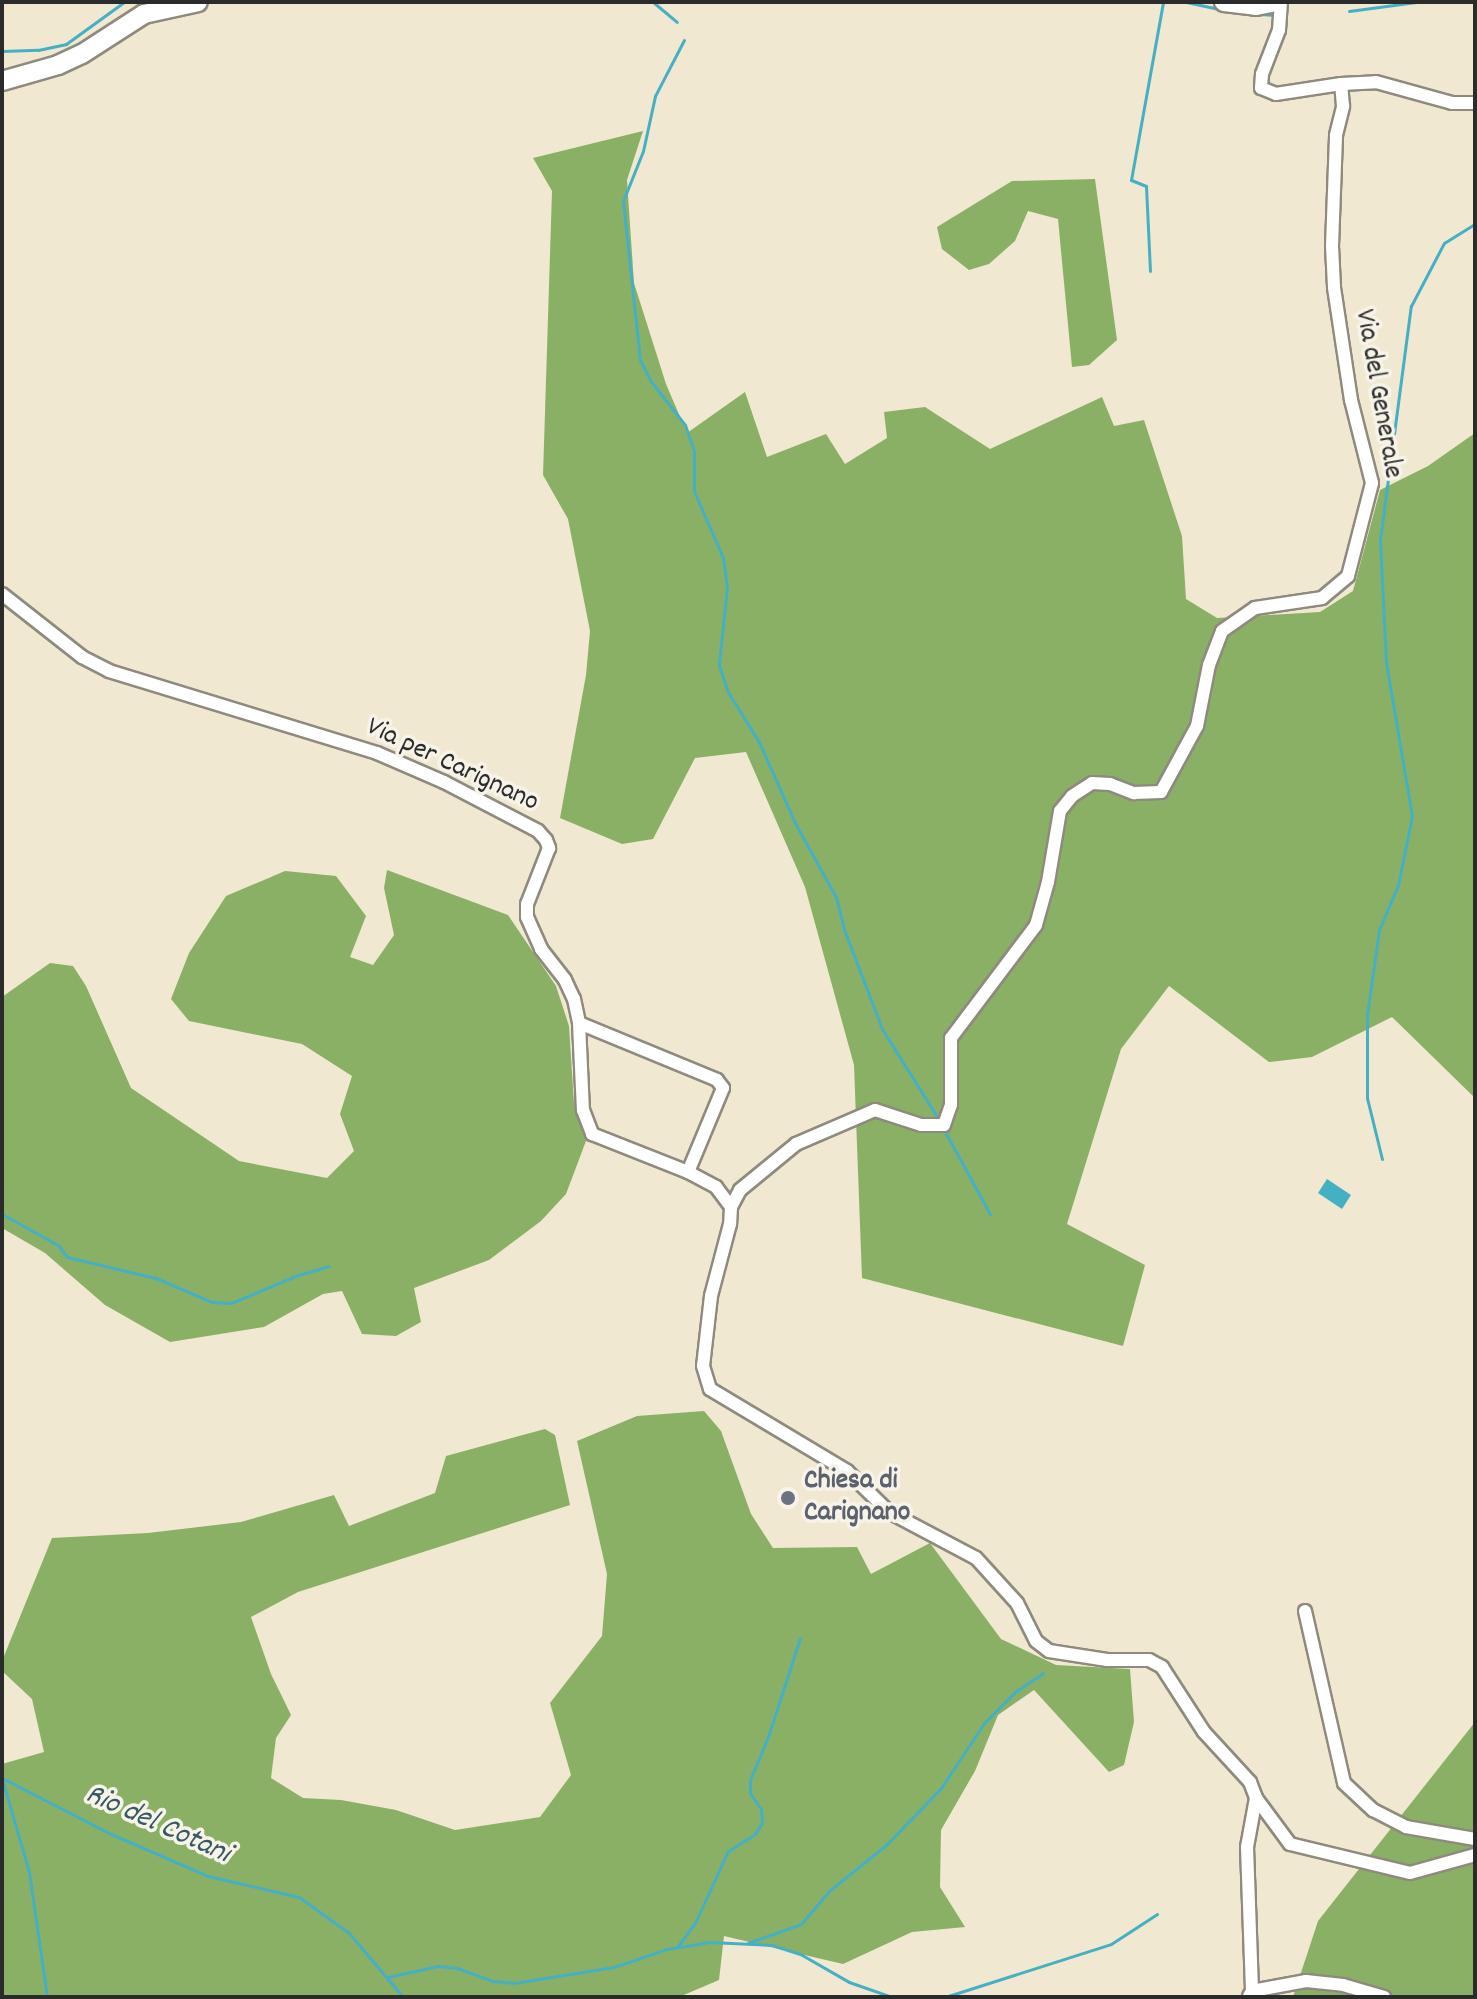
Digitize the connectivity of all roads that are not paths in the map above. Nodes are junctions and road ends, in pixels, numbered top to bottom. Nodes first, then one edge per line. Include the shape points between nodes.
1 (198, 2) edge
2 (1224, 2) edge
3 (1278, 2) edge
4 (2, 81) edge
5 (1341, 84) junction
6 (1475, 103) edge
7 (2, 594) edge
8 (579, 1023) junction
9 (688, 1172) junction
10 (731, 1207) junction
11 (1305, 1611) dead end
12 (1256, 1798) junction
13 (1475, 1839) edge
14 (1475, 1855) edge
15 (1250, 1994) edge
16 (1384, 1997) edge

1 - 4 street via 144,14 70,60
2 - 3 street
3 - 5 street via 1279,30 1261,88 1276,94
5 - 6 street via 1376,82 1452,103
5 - 10 street, Via del Generale via 1334,166 1334,287 1351,400 1372,483 1348,576 1322,598 1255,608 1222,631 1197,726 1161,792 1134,793 1092,783 1060,811 1036,925 951,1038 951,1105 944,1125 921,1125 875,1110 867,1113 796,1144 740,1190
7 - 8 street, Via per Carignano via 82,657 109,671 377,753 538,831 549,848 527,917 541,949 565,980
8 - 9 street, Via per Carignano via 583,1110 592,1134
8 - 9 street via 717,1080 723,1088
9 - 10 street, Via per Carignano via 716,1187
10 - 12 street via 711,1296 703,1366 710,1389 847,1471 889,1512 976,1558 1017,1603 1036,1641 1049,1651 1081,1658 1149,1660 1162,1667 1204,1732 1250,1782
11 - 13 street via 1344,1783 1373,1810 1406,1827
12 - 14 street via 1290,1844 1410,1873
12 - 15 street via 1247,1847
15 - 16 street via 1306,1981

